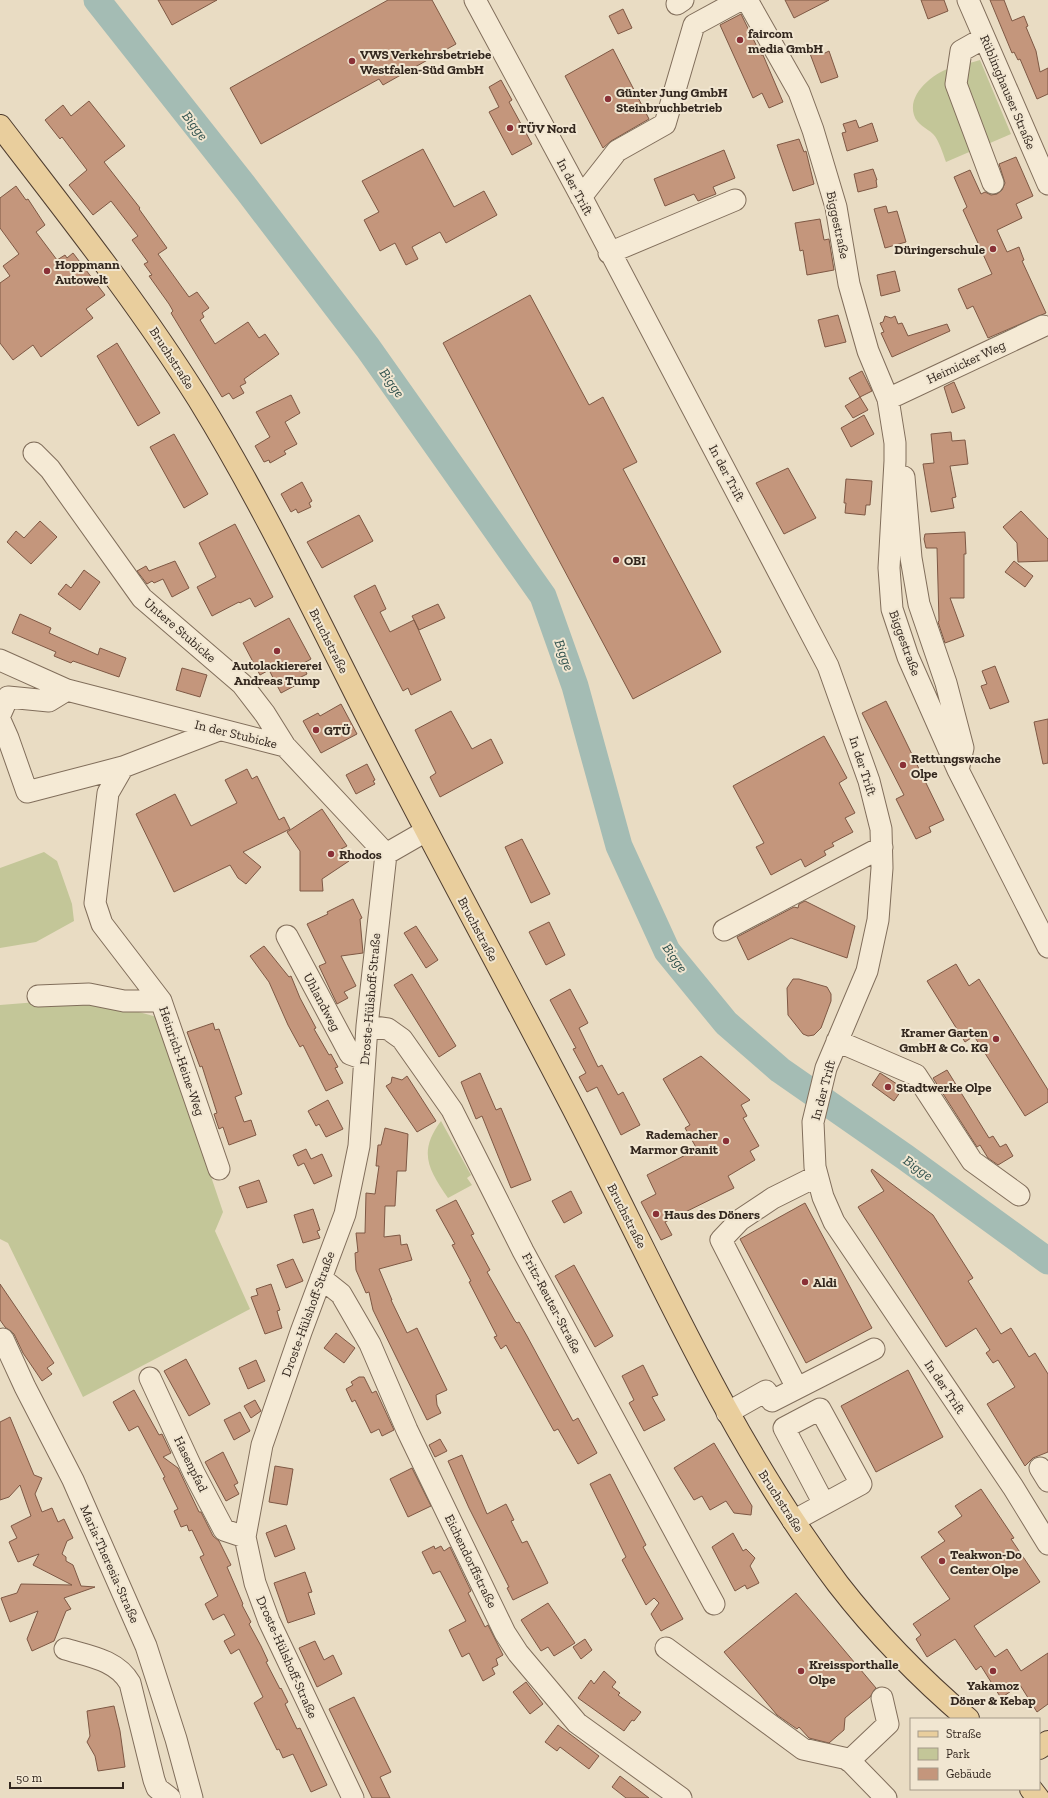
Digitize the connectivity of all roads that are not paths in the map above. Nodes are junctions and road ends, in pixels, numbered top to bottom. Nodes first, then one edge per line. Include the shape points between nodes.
1 (475, 0) edge
2 (740, 0) edge
3 (747, 0) edge
4 (968, 0) edge
5 (984, 38) junction
6 (0, 126) edge
7 (993, 183) dead end
8 (1048, 184) edge
9 (581, 197) junction
10 (735, 200) dead end
11 (609, 252) junction
12 (1043, 326) dead end
13 (888, 399) junction
14 (34, 453) dead end
15 (895, 461) junction
16 (0, 660) edge
17 (67, 690) junction
18 (0, 714) edge
19 (0, 720) edge
20 (219, 730) junction
21 (285, 746) junction
22 (123, 767) junction
23 (958, 770) junction
24 (426, 831) junction
25 (882, 847) junction
26 (386, 854) junction
27 (724, 930) dead end
28 (287, 936) dead end
29 (1048, 947) edge
30 (38, 996) dead end
31 (161, 1001) junction
32 (367, 1026) junction
33 (837, 1041) junction
34 (364, 1059) junction
35 (219, 1169) dead end
36 (817, 1176) junction
37 (1019, 1195) dead end
38 (321, 1278) junction
39 (1, 1338) edge
40 (874, 1349) dead end
41 (150, 1378) dead end
42 (797, 1388) junction
43 (728, 1413) junction
44 (824, 1504) dead end
45 (793, 1521) junction
46 (245, 1537) junction
47 (1048, 1544) edge
48 (714, 1604) dead end
49 (666, 1648) dead end
50 (66, 1649) dead end
51 (882, 1698) dead end
52 (967, 1718) edge
53 (849, 1761) junction
54 (170, 1798) edge
55 (192, 1798) edge
56 (354, 1798) edge
57 (680, 1798) edge
58 (886, 1798) edge

1 - 9 street, In der Trift
2 - 9 street via 694,25 665,124 617,151
3 - 13 street, Biggestraße via 799,92 813,130 836,207 849,284 868,351
4 - 5 street, Rüblinghauser Straße
5 - 7 street via 961,51 956,84
5 - 8 street, Rüblinghauser Straße
6 - 24 main road, Bruchstraße via 147,320 201,404 260,508
9 - 11 street, In der Trift
10 - 11 street
11 - 25 street, In der Trift via 828,666 869,781 881,829
12 - 13 street, Heimicker Weg
13 - 15 street, Biggestraße
14 - 21 street, Untere Stubicke via 50,469 142,598 242,684
15 - 23 street, Biggestraße via 903,476 906,491 918,604 946,683 963,748
15 - 23 street, Biggestraße via 889,568 892,609 908,657
16 - 17 street, In der Stubicke
17 - 18 street via 49,701 8,697
17 - 20 street, In der Stubicke
19 - 22 street via 27,792
20 - 21 street, In der Stubicke
20 - 22 street
21 - 26 street, In der Stubicke
22 - 31 street, Heinrich-Heine-Weg via 108,793 94,902 102,924
23 - 29 street, Biggestraße
24 - 26 street
24 - 43 main road, Bruchstraße via 575,1111
25 - 27 street
25 - 33 street, In der Trift via 878,920 867,971
26 - 32 street, Droste-Hülshoff-Straße
28 - 34 street, Uhlandweg via 350,1054
30 - 31 street via 89,994 124,1001
31 - 35 street, Heinrich-Heine-Weg
32 - 34 street, Droste-Hülshoff-Straße
32 - 48 street, Fritz-Reuter-Straße via 388,1029 402,1039 452,1110 527,1258
33 - 36 street, In der Trift via 826,1068 813,1122
33 - 37 street via 916,1075 972,1161
34 - 38 street, Droste-Hülshoff-Straße via 359,1146 345,1214
36 - 42 street via 773,1198 740,1220 721,1240
36 - 47 street, In der Trift via 834,1222 1013,1487
38 - 46 street, Droste-Hülshoff-Straße via 262,1445
38 - 57 street, Eichendorffstraße via 341,1294 370,1344 407,1430 505,1633 518,1653 577,1723
39 - 55 street, Maria-Theresia-Straße via 73,1480 146,1646 176,1738
40 - 42 street
41 - 46 street, Hasenpfad via 194,1473 224,1530
42 - 43 street via 772,1401 766,1391
43 - 45 main road, Bruchstraße
44 - 45 street
45 - 52 main road, Bruchstraße via 839,1586 864,1616 896,1651
46 - 56 street, Droste-Hülshoff-Straße via 255,1582 269,1621
49 - 53 street via 803,1749
50 - 54 street via 108,1662 124,1673 130,1683 154,1780 157,1788
51 - 53 street via 888,1724
53 - 58 street

